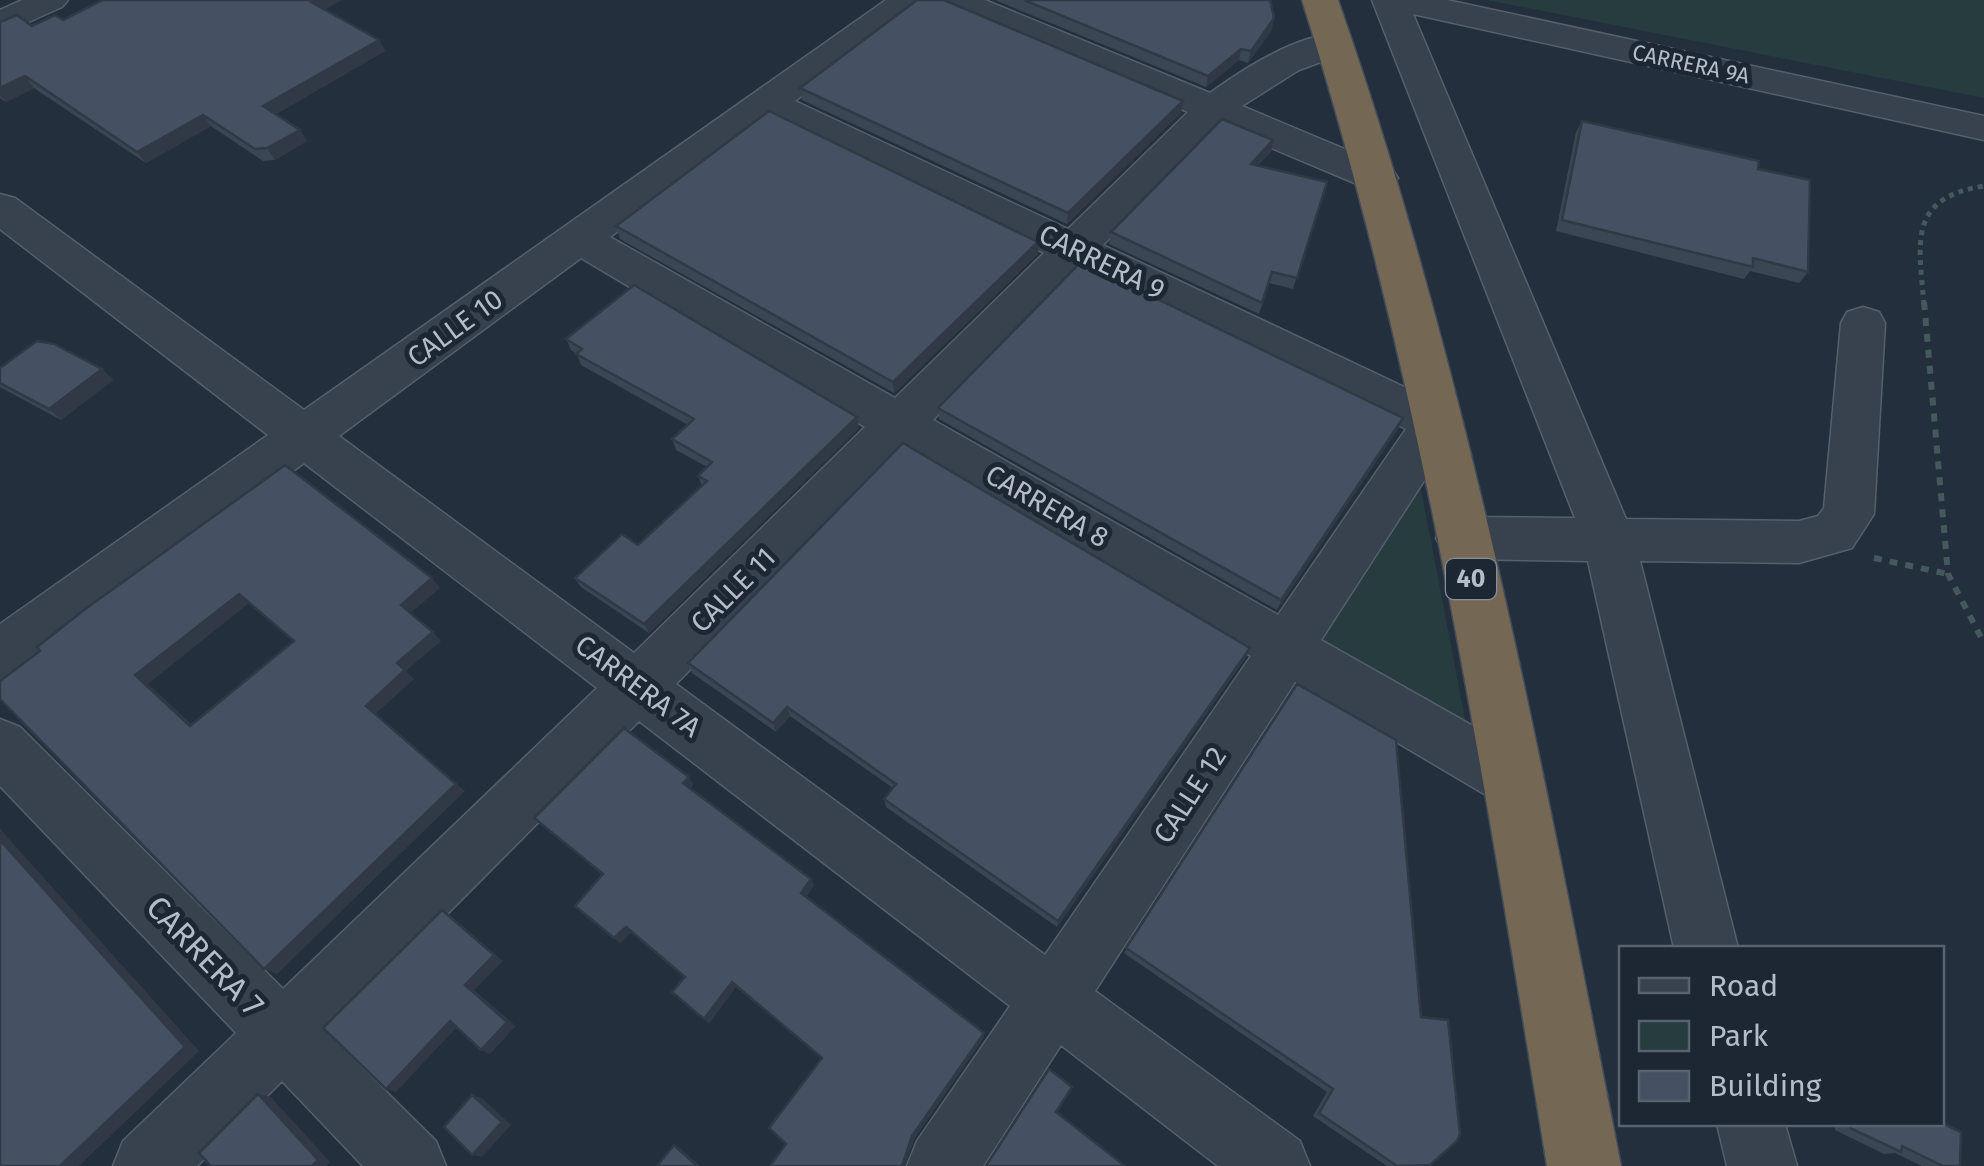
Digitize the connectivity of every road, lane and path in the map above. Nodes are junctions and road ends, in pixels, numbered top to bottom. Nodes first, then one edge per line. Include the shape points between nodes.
1 (50, 0) edge
2 (909, 0) edge
3 (955, 0) edge
4 (1390, 0) edge
5 (1398, 0) edge
6 (1328, 22) edge
7 (0, 24) edge
8 (767, 102) junction
9 (1214, 109) junction
10 (1984, 128) edge
11 (1378, 178) junction
12 (1984, 186) edge
13 (0, 208) edge
14 (579, 238) junction
15 (1076, 249) junction
16 (1862, 324) dead end
17 (901, 422) junction
18 (1436, 423) junction
19 (306, 437) junction
20 (1462, 538) junction
21 (1608, 538) junction
22 (1984, 642) edge
23 (1288, 646) junction
24 (0, 655) edge
25 (638, 686) junction
26 (0, 746) edge
27 (1512, 779) junction
28 (1706, 946) edge
29 (1056, 998) junction
30 (282, 1034) junction
31 (1752, 1126) edge
32 (148, 1166) edge
33 (410, 1166) edge
34 (942, 1166) edge
35 (1274, 1166) edge
36 (1584, 1166) edge
37 (1762, 1166) edge

1 - 7 street
2 - 8 street, CALLE 10
3 - 9 street
4 - 21 street
5 - 10 street, CARRERA 9A
6 - 9 street, CALLE 11 via 1300,54 1256,76
6 - 11 highway, 40
8 - 14 street, CALLE 10
8 - 15 street, CARRERA 9
9 - 11 street
9 - 15 street, CALLE 11
11 - 18 highway, 40
12 - 22 path via 1944,196 1928,211 1918,236 1948,574
13 - 19 street, CARRERA 7A
14 - 17 street, CARRERA 8
14 - 19 street, CALLE 10
15 - 17 street, CALLE 11
15 - 18 street, CARRERA 9
16 - 21 street via 1848,514 1834,534 1799,542
17 - 23 street, CARRERA 8
17 - 25 street, CALLE 11
18 - 20 highway, 40
18 - 23 street, CALLE 12
19 - 24 street, CALLE 10
19 - 25 street, CARRERA 7A
20 - 21 street
20 - 27 highway, 40
21 - 28 street
23 - 27 street, CARRERA 8
23 - 29 street, CALLE 12
25 - 29 street, CARRERA 7A
25 - 30 street, CALLE 11
26 - 30 street, CARRERA 7
27 - 36 highway, 40
29 - 34 street, CALLE 12
29 - 35 street, CARRERA 7A
30 - 32 street, CALLE 11
30 - 33 street, CARRERA 7
31 - 37 street

